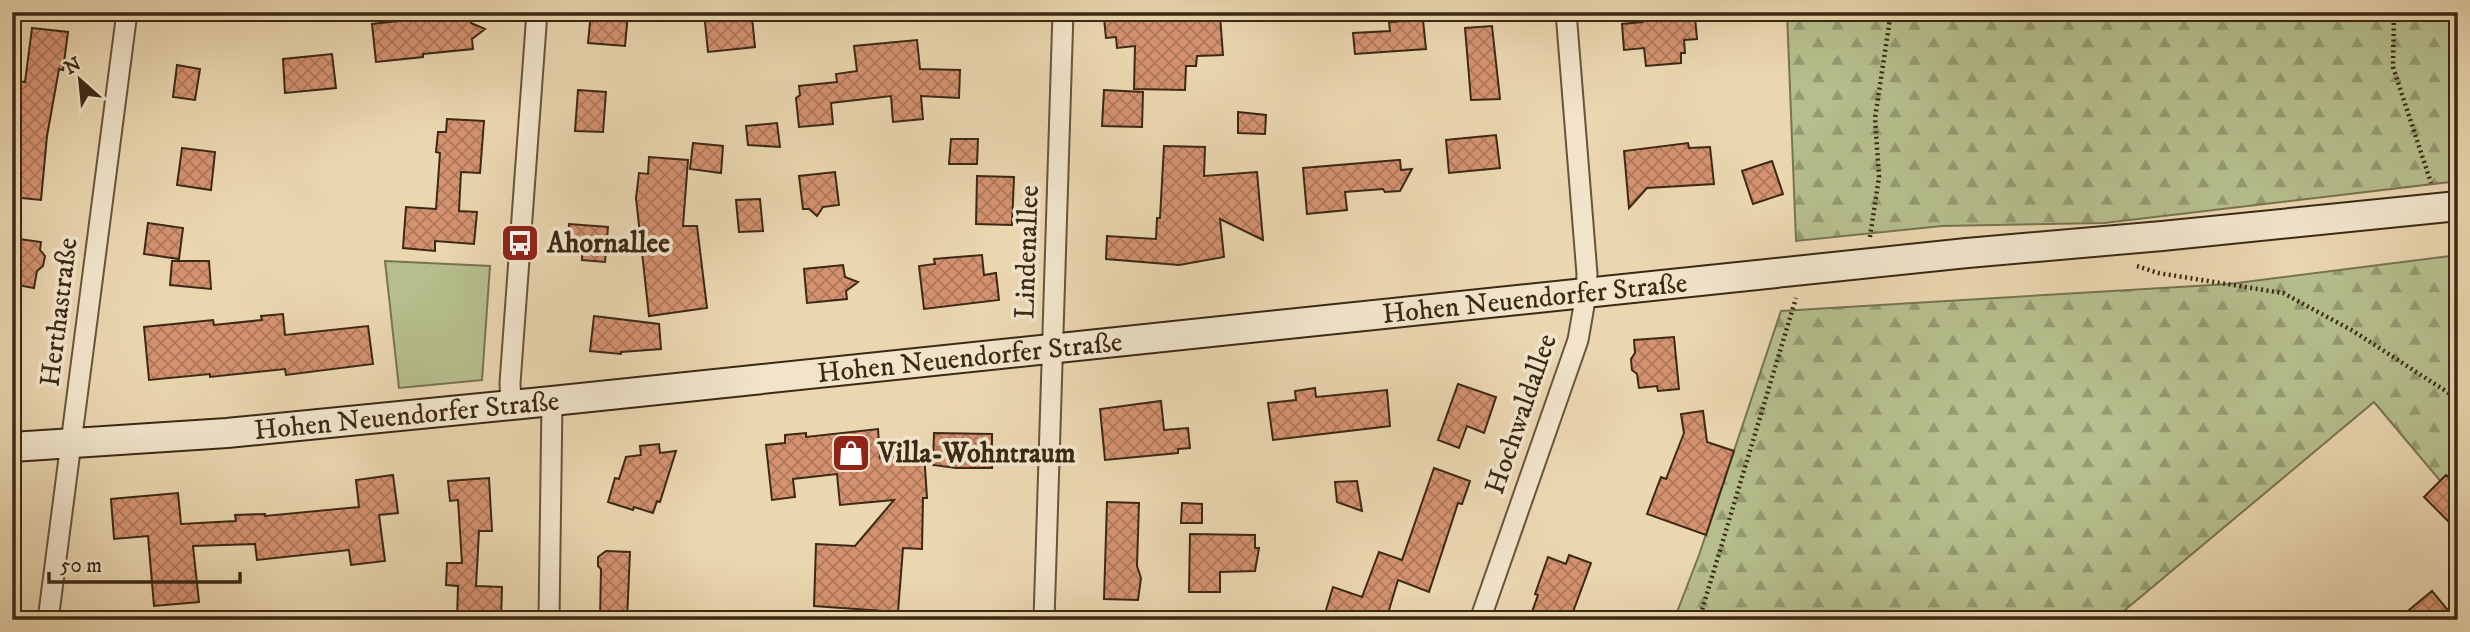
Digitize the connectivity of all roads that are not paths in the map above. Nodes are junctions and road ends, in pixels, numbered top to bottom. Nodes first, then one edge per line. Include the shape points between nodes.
1 (127, 12) edge
2 (537, 12) edge
3 (1063, 12) edge
4 (1566, 12) edge
5 (2447, 207) edge
6 (1586, 294) junction
7 (1051, 350) junction
8 (552, 401) junction
9 (511, 405) junction
10 (71, 445) junction
11 (12, 447) edge
12 (48, 620) edge
13 (549, 620) edge
14 (1044, 620) edge
15 (1480, 620) edge

1 - 10 street, Herthastraße
2 - 9 street
3 - 7 street, Lindenallee
4 - 6 street, Hochwaldallee
5 - 6 main road, Hohen Neuendorfer Straße
6 - 7 main road, Hohen Neuendorfer Straße
6 - 15 street, Hochwaldallee via 1578,340
7 - 8 main road, Hohen Neuendorfer Straße
7 - 14 street, Lindenallee
8 - 9 main road, Hohen Neuendorfer Straße
8 - 13 street
9 - 10 main road, Hohen Neuendorfer Straße
10 - 11 main road, Hohen Neuendorfer Straße
10 - 12 street, Herthastraße

